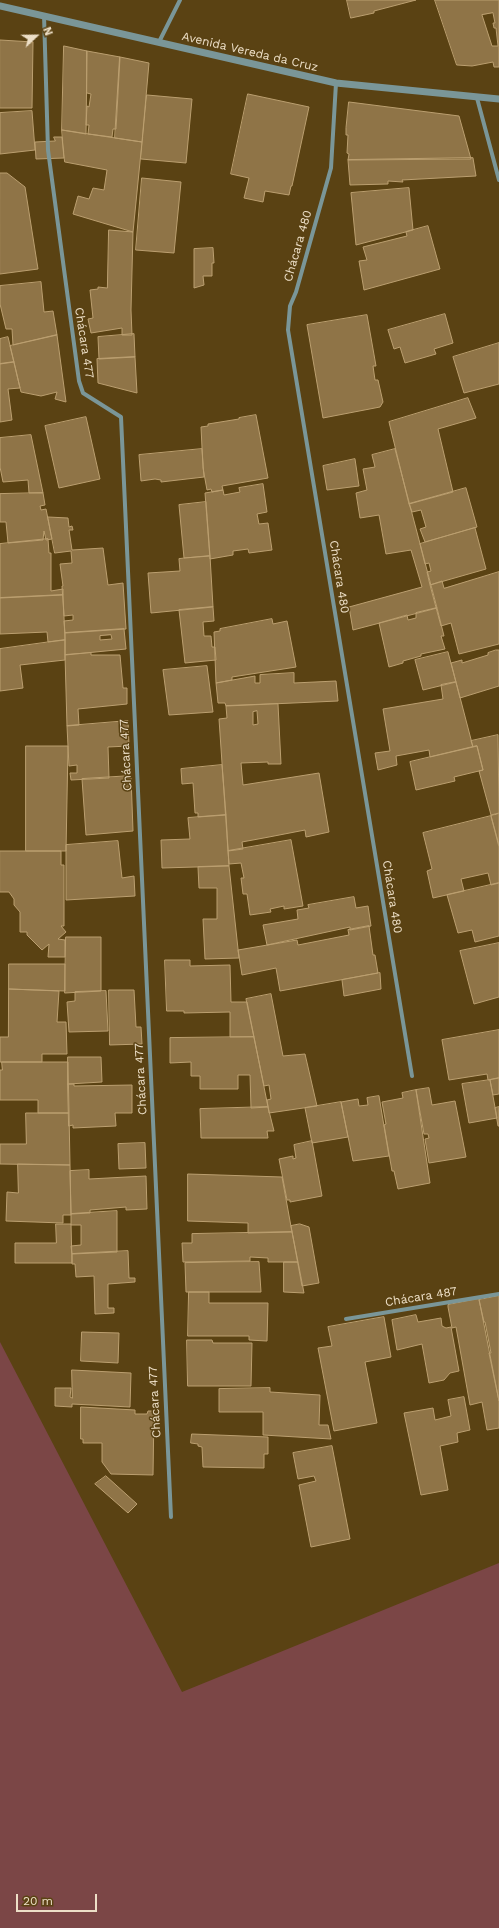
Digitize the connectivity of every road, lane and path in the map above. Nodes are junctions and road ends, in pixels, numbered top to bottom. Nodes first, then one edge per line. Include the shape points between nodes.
1 (180, 0) edge
2 (0, 6) edge
3 (44, 15) junction
4 (159, 42) junction
5 (336, 84) junction
6 (477, 98) junction
7 (499, 100) edge
8 (499, 180) edge
9 (412, 1076) dead end
10 (499, 1294) edge
11 (346, 1319) dead end
12 (171, 1517) dead end

1 - 4 street
2 - 3 street, Avenida Vereda da Cruz
3 - 4 street, Avenida Vereda da Cruz
3 - 12 street, Chácara 477 via 48,150 79,381 83,394 121,417
4 - 5 street, Avenida Vereda da Cruz
5 - 6 street, Avenida Vereda da Cruz
5 - 9 street, Chácara 480 via 330,168 290,306 288,330
6 - 7 street, Avenida Vereda da Cruz
6 - 8 street
10 - 11 street, Chácara 487

